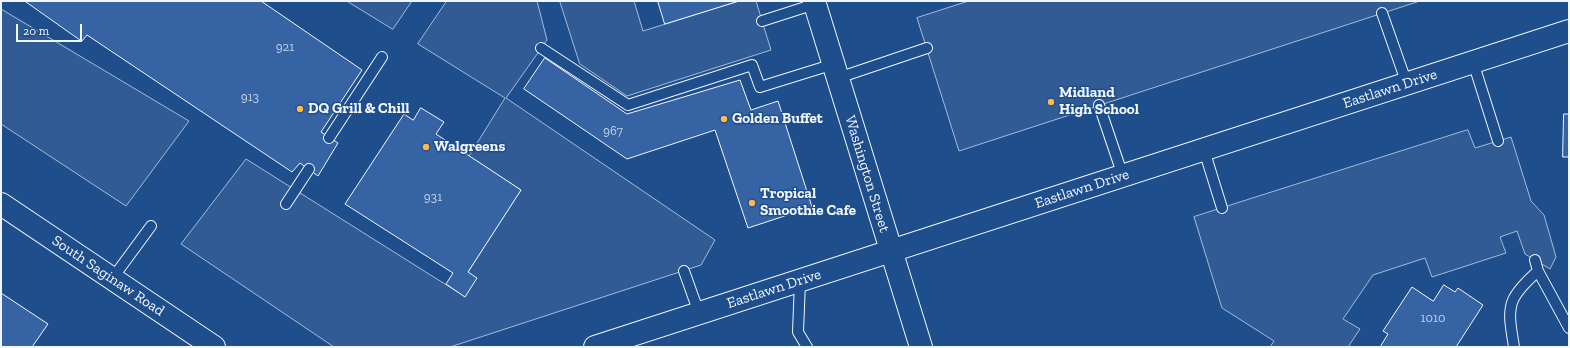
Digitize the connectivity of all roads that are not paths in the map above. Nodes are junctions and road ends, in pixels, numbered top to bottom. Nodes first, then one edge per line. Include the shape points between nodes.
1 (814, 2) edge
2 (1382, 13) dead end
3 (762, 21) dead end
4 (1569, 31) edge
5 (541, 48) dead end
6 (927, 48) dead end
7 (382, 57) dead end
8 (1473, 62) junction
9 (836, 71) junction
10 (1407, 84) junction
11 (1099, 106) dead end
12 (329, 138) dead end
13 (1498, 141) dead end
14 (1204, 150) junction
15 (309, 169) dead end
16 (1123, 176) junction
17 (1, 204) edge
18 (286, 204) dead end
19 (1222, 208) dead end
20 (151, 226) dead end
21 (891, 251) junction
22 (1534, 260) dead end
23 (684, 271) dead end
24 (1538, 271) junction
25 (112, 279) junction
26 (800, 281) junction
27 (699, 313) junction
28 (1569, 328) edge
29 (214, 347) edge
30 (594, 347) edge
31 (808, 347) edge
32 (921, 347) edge
33 (1514, 347) edge

1 - 3 lane
1 - 9 street, Washington Street
2 - 10 lane
4 - 8 street, Eastlawn Drive
5 - 9 lane via 628,105 752,65 760,87
6 - 9 lane
7 - 12 lane
8 - 10 street, Eastlawn Drive
8 - 13 lane
9 - 21 street, Washington Street
10 - 14 street, Eastlawn Drive
11 - 16 lane
14 - 16 street, Eastlawn Drive
14 - 19 lane
15 - 18 lane
16 - 21 street, Eastlawn Drive
17 - 25 street, South Saginaw Road
20 - 25 lane
21 - 26 street, Eastlawn Drive
21 - 32 street, Washington Street
22 - 24 lane
23 - 27 lane
24 - 28 lane
24 - 33 lane via 1513,300 1510,321
25 - 29 street, South Saginaw Road
26 - 27 street, Eastlawn Drive
26 - 31 lane via 798,332
27 - 30 street, Eastlawn Drive

